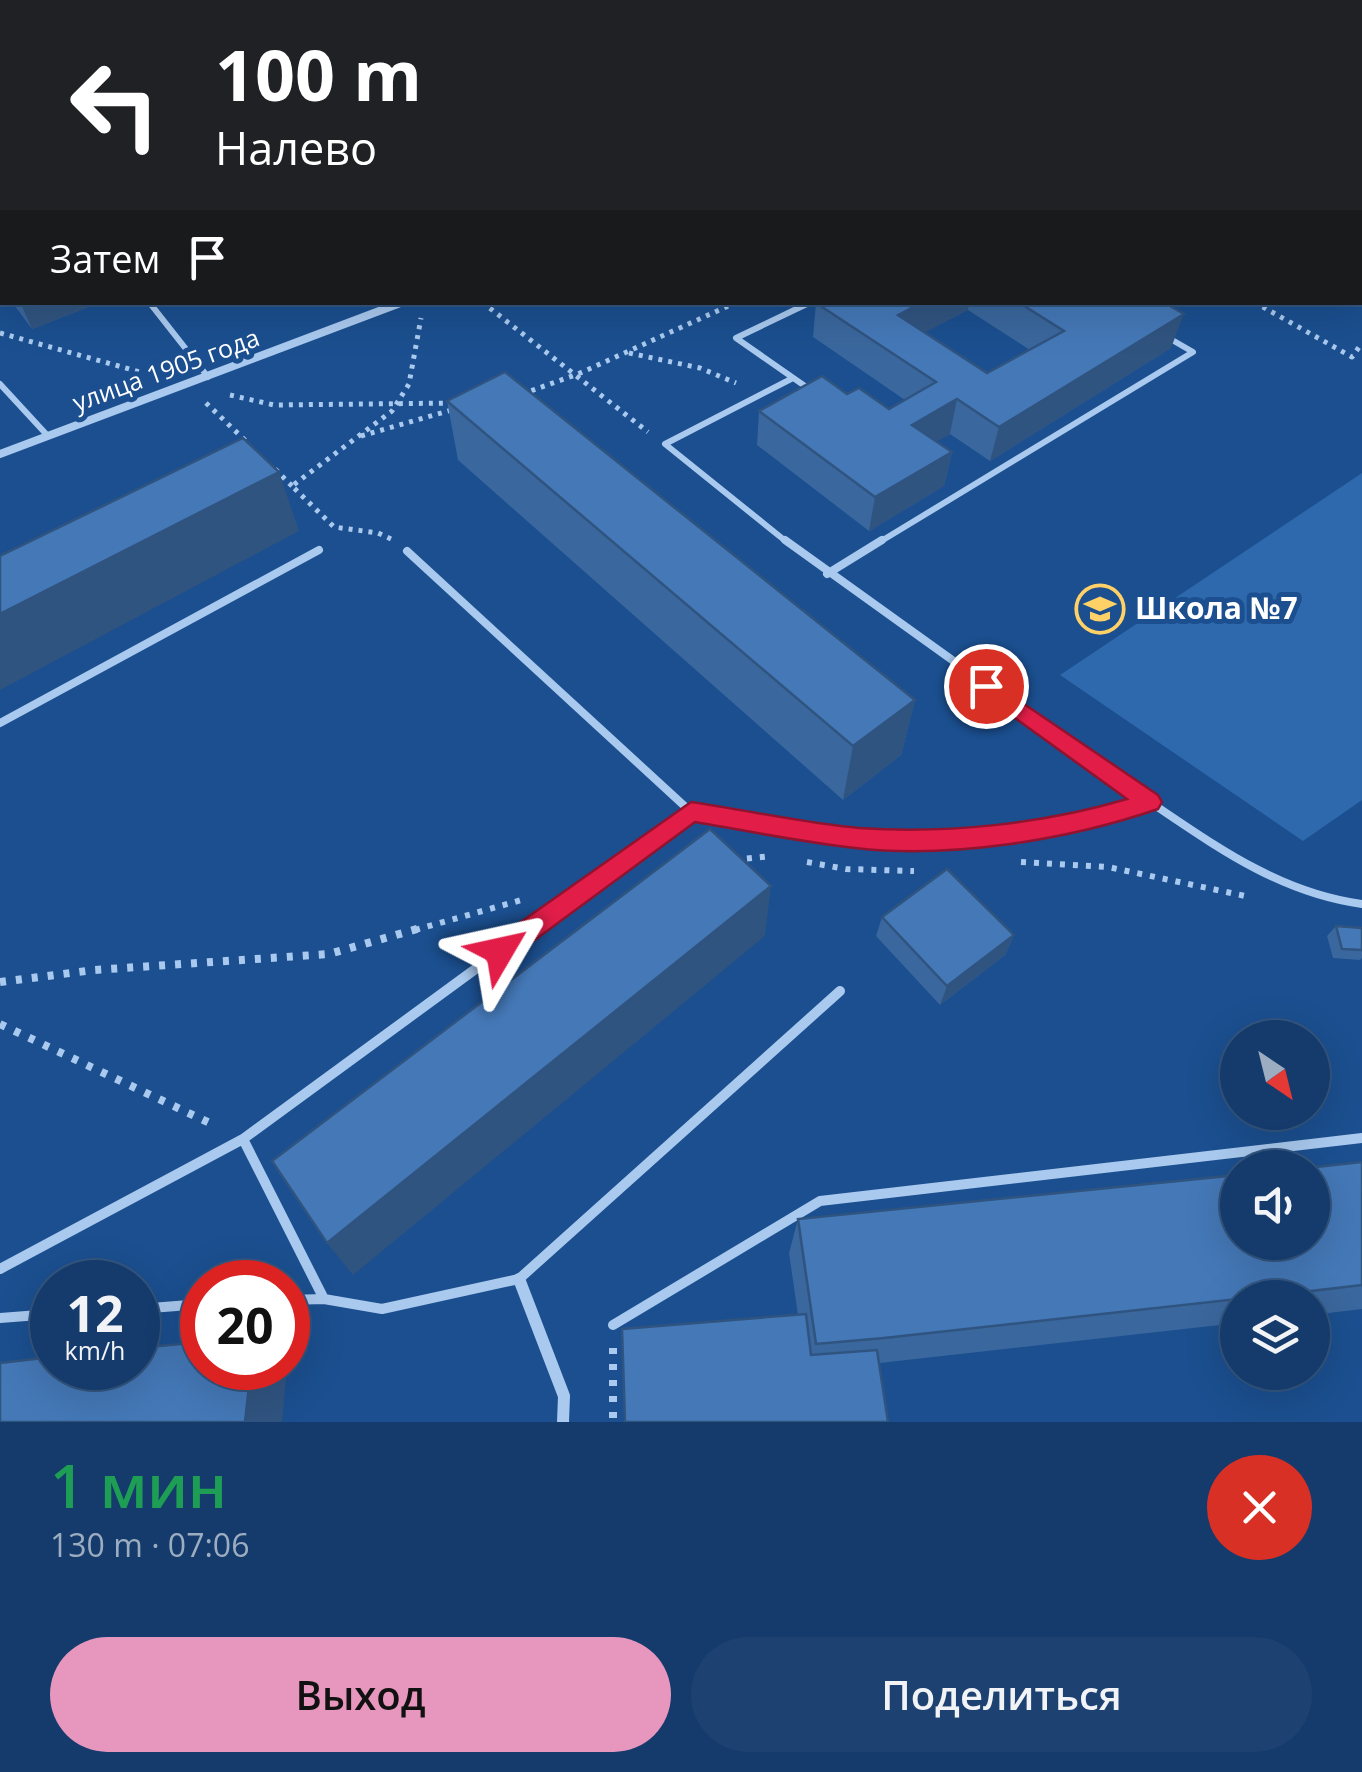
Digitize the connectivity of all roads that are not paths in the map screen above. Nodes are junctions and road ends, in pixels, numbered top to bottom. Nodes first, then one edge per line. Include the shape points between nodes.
1 (151, 305) edge
2 (395, 305) edge
3 (805, 305) edge
4 (1158, 332) edge
5 (208, 377) junction
6 (793, 378) junction
7 (0, 384) edge
8 (824, 399) edge
9 (47, 435) junction
10 (0, 454) edge
11 (944, 483) edge
12 (960, 493) junction
13 (319, 550) dead end
14 (406, 551) dead end
15 (827, 574) junction
16 (0, 723) edge
17 (1150, 802) junction
18 (691, 812) junction
19 (1362, 904) edge
20 (840, 991) dead end
21 (1362, 1138) edge
22 (243, 1139) junction
23 (0, 1269) edge
24 (520, 1279) junction
25 (310, 1299) edge
26 (324, 1299) junction
27 (30, 1316) edge
28 (0, 1318) edge
29 (613, 1325) road end
30 (564, 1422) edge

1 - 5 lane
2 - 5 street, улица 1905 года
3 - 6 lane via 736,338
4 - 12 lane via 1193,352
5 - 9 street, улица 1905 года
6 - 8 lane
6 - 15 lane via 665,444
7 - 9 lane
9 - 10 street, улица 1905 года
11 - 12 lane
12 - 15 lane
13 - 16 lane
14 - 18 lane
15 - 17 lane
17 - 18 lane via 947,841 857,838
17 - 19 lane via 1280,884 1328,902
18 - 22 lane
20 - 24 lane
21 - 29 lane via 820,1201
22 - 23 lane
22 - 26 lane
24 - 26 lane via 382,1308
24 - 30 street via 564,1396
25 - 26 lane
27 - 28 lane

